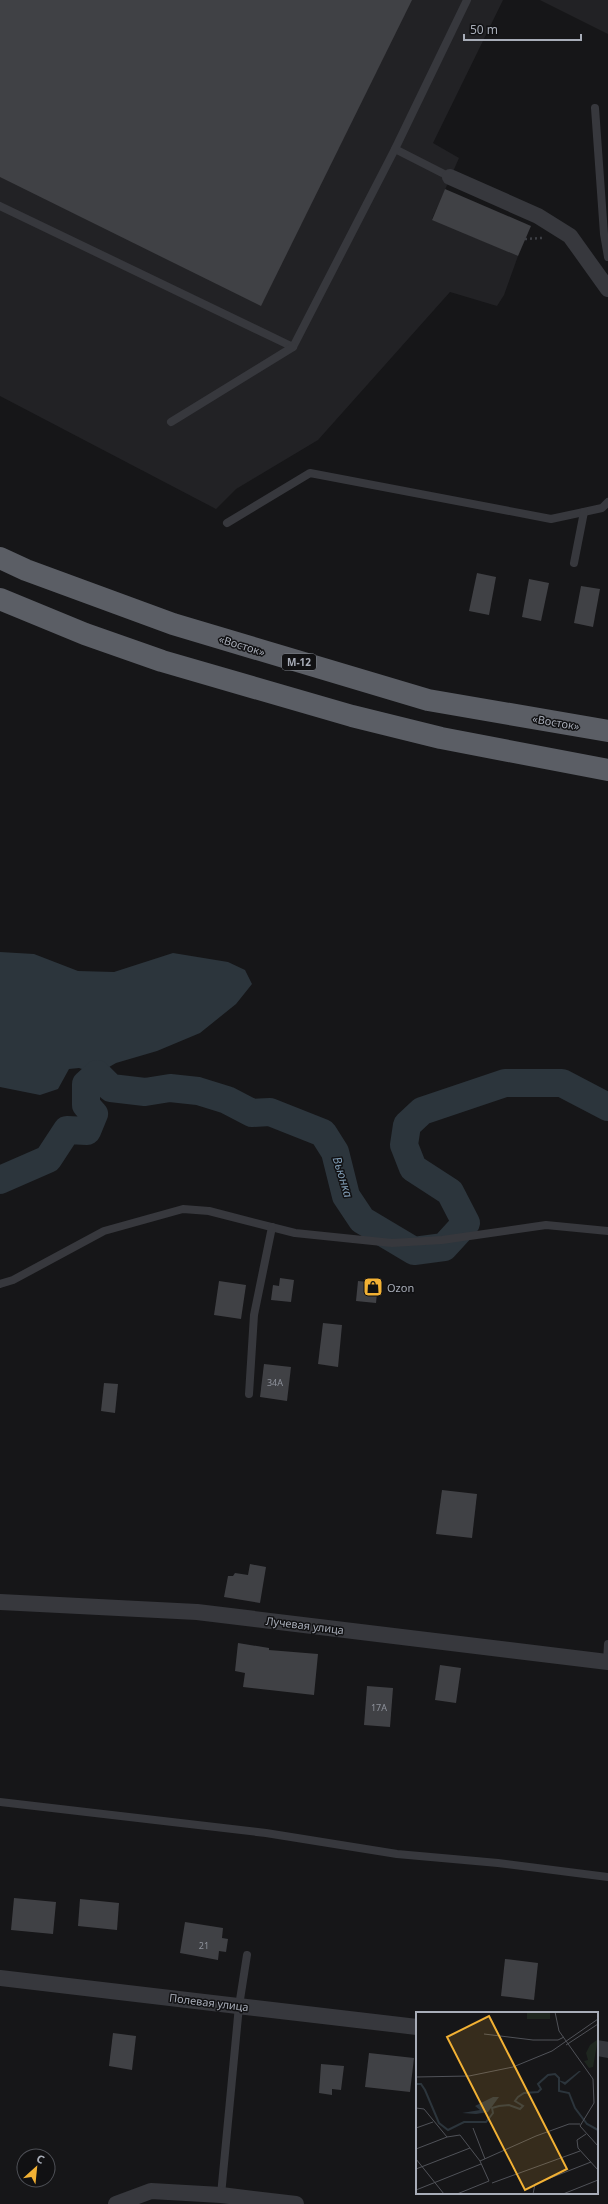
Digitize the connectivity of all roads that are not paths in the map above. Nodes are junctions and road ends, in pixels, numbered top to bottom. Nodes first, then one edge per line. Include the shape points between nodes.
1 (467, 0) edge
2 (595, 108) dead end
3 (396, 148) junction
4 (450, 177) joint
5 (0, 206) edge
6 (608, 207) edge
7 (603, 217) junction
8 (608, 257) edge
9 (608, 289) edge
10 (293, 347) junction
11 (171, 422) dead end
12 (608, 502) edge
13 (584, 512) junction
14 (227, 523) dead end
15 (0, 558) edge
16 (574, 563) dead end
17 (0, 599) edge
18 (608, 731) edge
19 (608, 770) edge
20 (272, 1227) junction
21 (608, 1232) edge
22 (0, 1284) edge
23 (250, 1394) dead end
24 (0, 1602) edge
25 (608, 1644) edge
26 (608, 1662) edge
27 (0, 1802) edge
28 (608, 1877) edge
29 (247, 1956) dead end
30 (0, 1978) edge
31 (239, 2006) junction
32 (416, 2027) edge
33 (598, 2048) edge
34 (608, 2050) edge
35 (220, 2194) junction
36 (116, 2204) edge
37 (296, 2204) edge

1 - 3 lane
2 - 7 lane
3 - 4 lane
3 - 10 lane
4 - 9 street via 538,216 570,236
5 - 10 lane
6 - 7 lane
7 - 8 lane
10 - 11 lane
12 - 13 lane via 602,508
13 - 14 lane via 551,519 310,473
13 - 16 lane
15 - 18 highway, «Восток» / М-12 via 173,624 428,700
17 - 19 highway via 85,634 162,661 352,716 441,738
20 - 21 lane via 296,1233 392,1243 442,1240 546,1225
20 - 22 lane via 209,1211 183,1209 104,1231 13,1280
20 - 23 lane via 254,1315
24 - 26 street, Лучевая улица via 197,1612
25 - 26 lane
27 - 28 lane via 266,1833 397,1854 498,1862
29 - 31 lane
30 - 31 street, Полевая улица
31 - 32 street, Полевая улица
31 - 35 lane
33 - 34 street
35 - 36 street via 151,2191
35 - 37 street

